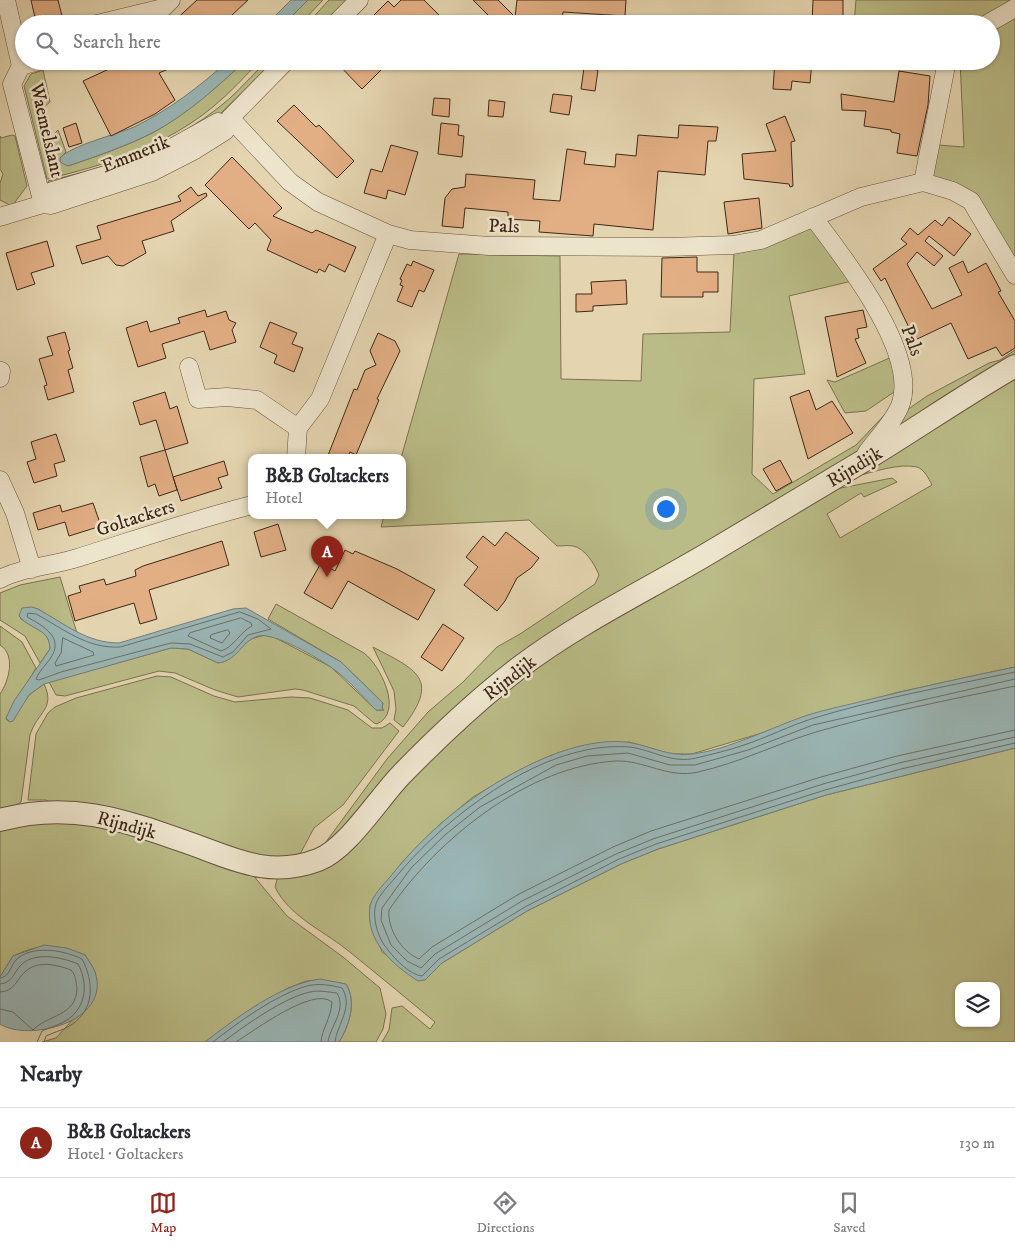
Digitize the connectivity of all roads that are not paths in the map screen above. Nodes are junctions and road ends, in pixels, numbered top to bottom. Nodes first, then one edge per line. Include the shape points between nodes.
1 (171, 0) edge
2 (359, 0) edge
3 (5, 7) edge
4 (1015, 8) edge
5 (134, 15) edge
6 (344, 15) edge
7 (1000, 17) edge
8 (15, 44) edge
9 (19, 70) edge
10 (277, 70) edge
11 (945, 70) edge
12 (230, 118) junction
13 (922, 182) junction
14 (43, 204) junction
15 (0, 217) edge
16 (813, 217) junction
17 (388, 234) junction
18 (1015, 276) edge
19 (1015, 366) edge
20 (189, 368) dead end
21 (298, 428) junction
22 (296, 454) edge
23 (867, 458) junction
24 (0, 480) edge
25 (248, 506) edge
26 (32, 569) junction
27 (0, 579) edge
28 (0, 820) edge

1 - 5 street via 163,8
2 - 6 street
3 - 8 street, Waemelslant
4 - 7 street
9 - 14 street, Waemelslant via 12,84
10 - 12 street, Emmerik
11 - 13 street
12 - 14 street, Emmerik via 157,156 52,191
12 - 17 street, Pals via 290,182 311,197
13 - 16 street, Pals via 861,197
13 - 18 street via 953,191 971,201
14 - 15 street, Emmerik
16 - 17 street, Pals via 761,240 733,245 489,246 410,240
16 - 23 street, Pals via 872,301 886,326 903,373 901,404 866,454
17 - 21 street via 320,399
19 - 23 street, Rijndijk
20 - 21 street via 198,399 228,397 257,400
21 - 22 street
23 - 28 street, Rijndijk via 599,615 519,668 453,723 399,777 339,847 317,860 286,869 251,866 134,824 92,814 40,811
24 - 26 street via 15,513
25 - 26 street, Goltackers via 213,514 76,559
26 - 27 street, Goltackers

